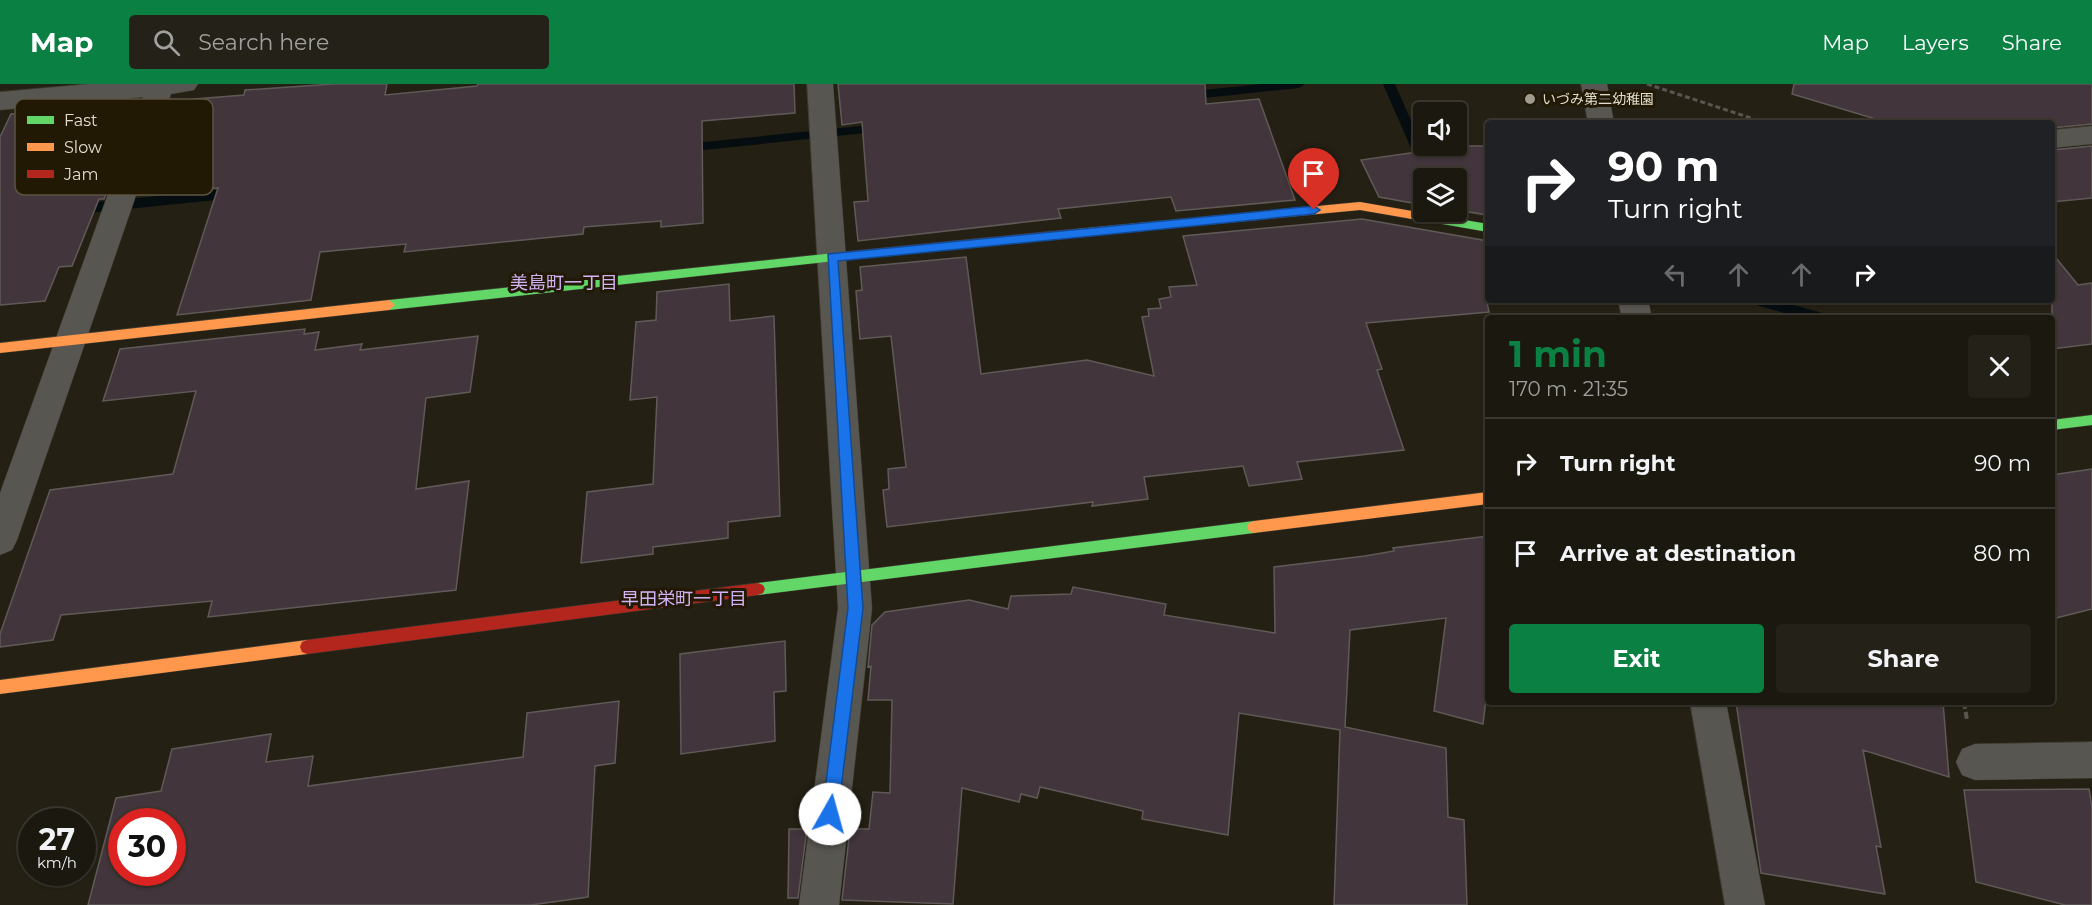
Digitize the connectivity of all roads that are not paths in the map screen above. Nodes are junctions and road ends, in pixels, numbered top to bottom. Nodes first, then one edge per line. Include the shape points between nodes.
1 (820, 84) edge
2 (1594, 84) edge
3 (169, 85) edge
4 (21, 99) edge
5 (163, 99) edge
6 (15, 100) edge
7 (0, 101) edge
8 (1600, 120) edge
9 (2092, 135) edge
10 (2055, 139) edge
11 (122, 195) edge
12 (1485, 227) edge
13 (832, 257) junction
14 (70, 341) junction
15 (0, 348) edge
16 (2092, 420) edge
17 (2055, 425) edge
18 (1485, 498) edge
19 (0, 540) edge
20 (855, 576) junction
21 (0, 687) edge
22 (1709, 705) edge
23 (2092, 760) edge
24 (1975, 762) dead end
25 (819, 905) edge
26 (1745, 905) edge

1 - 13 street
2 - 8 street
3 - 4 street
3 - 5 street
6 - 7 street
9 - 10 street
11 - 14 street
12 - 13 street via 1360,206
13 - 14 street
13 - 20 street
14 - 15 street
14 - 19 street
16 - 17 street
18 - 20 street
20 - 21 street
20 - 25 street via 855,608
22 - 26 street
23 - 24 street

